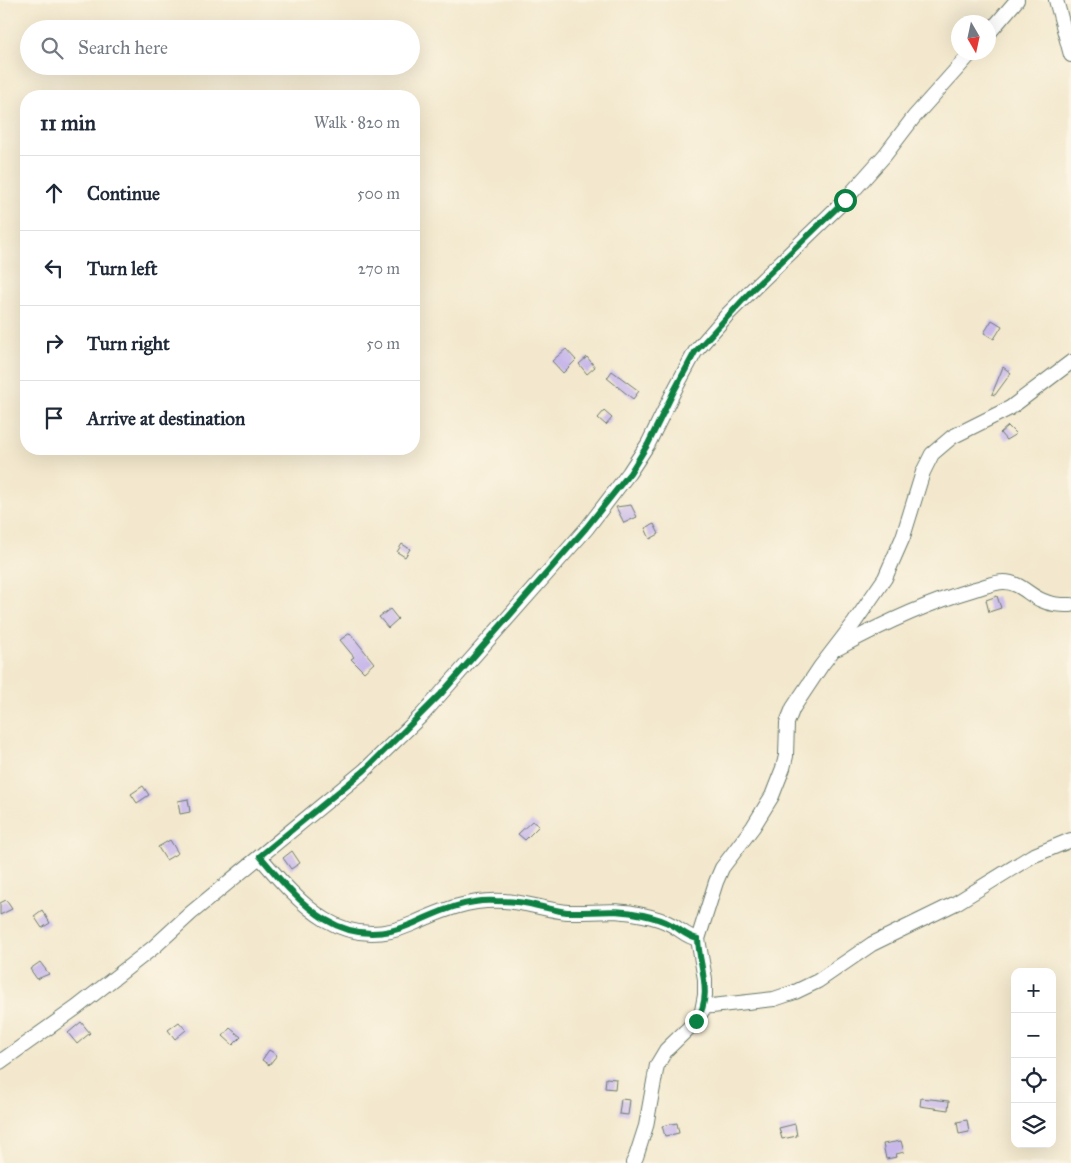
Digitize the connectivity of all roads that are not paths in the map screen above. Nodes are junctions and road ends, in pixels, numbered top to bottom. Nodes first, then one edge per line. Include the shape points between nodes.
1 (1017, 0) edge
2 (1056, 0) edge
3 (996, 25) edge
4 (1071, 55) edge
5 (965, 60) edge
6 (1071, 362) edge
7 (1071, 605) edge
8 (834, 650) junction
9 (1071, 840) edge
10 (260, 856) junction
11 (698, 939) junction
12 (703, 1007) junction
13 (0, 1062) edge
14 (633, 1163) edge

1 - 3 street
2 - 4 street
5 - 10 street via 845,200 754,288 695,352 630,473 441,694 364,771
6 - 8 street via 1010,408 952,436 932,454 885,578
7 - 8 street via 1040,600 1014,584 1004,582 948,597 866,632
8 - 11 street via 793,708 787,723 786,756 781,775 763,811 722,868
9 - 12 street via 1032,856 956,903 872,944 823,978 796,992 774,999
10 - 11 street via 308,909 329,922 356,932 386,932 454,907 490,900 559,911 628,912 667,922 689,937
10 - 13 street via 121,973
11 - 12 street via 705,979
12 - 14 street via 696,1021 666,1050 657,1065 646,1126

